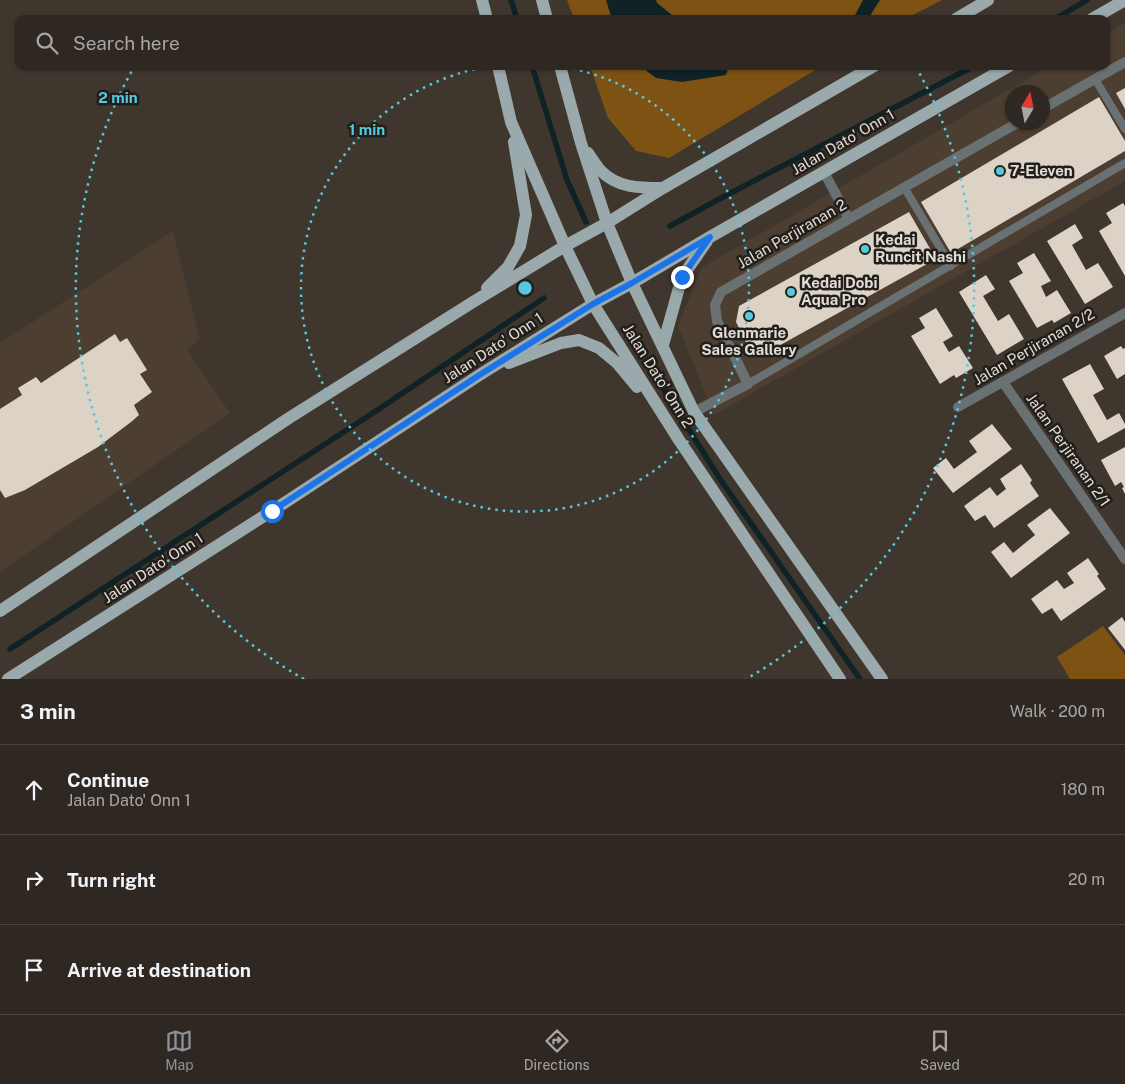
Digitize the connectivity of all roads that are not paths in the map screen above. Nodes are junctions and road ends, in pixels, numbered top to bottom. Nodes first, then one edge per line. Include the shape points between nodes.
1 (482, 0) edge
2 (542, 0) edge
3 (988, 0) edge
4 (1125, 0) edge
5 (485, 15) edge
6 (546, 15) edge
7 (963, 15) edge
8 (1099, 15) edge
9 (1125, 62) edge
10 (499, 70) edge
11 (561, 70) edge
12 (867, 70) edge
13 (1002, 70) edge
14 (1095, 79) junction
15 (1050, 104) edge
16 (511, 122) junction
17 (1125, 129) edge
18 (1005, 130) edge
19 (581, 143) junction
20 (1125, 163) edge
21 (824, 172) junction
22 (664, 188) junction
23 (904, 188) junction
24 (850, 219) junction
25 (606, 223) junction
26 (710, 237) junction
27 (565, 246) junction
28 (950, 266) junction
29 (632, 283) junction
30 (473, 302) junction
31 (593, 304) junction
32 (1125, 313) edge
33 (663, 345) junction
34 (481, 374) junction
35 (1003, 382) junction
36 (748, 384) junction
37 (958, 407) dead end
38 (694, 412) junction
39 (668, 423) junction
40 (1125, 559) edge
41 (3, 608) edge
42 (31, 664) junction
43 (8, 679) edge
44 (19, 679) edge
45 (840, 679) edge
46 (882, 679) edge

1 - 5 main road
2 - 6 main road
3 - 7 main road
4 - 8 main road
9 - 14 street
10 - 16 main road, Jalan Dato' Onn 2
11 - 19 main road, Jalan Dato' Onn 2
12 - 22 main road
13 - 21 main road, Jalan Dato' Onn 1
14 - 15 street
14 - 17 lane
16 - 27 main road, Jalan Dato' Onn 2
16 - 30 main road via 526,216 520,246 508,266
18 - 23 street, Jalan Perjiranan 2
19 - 22 main road via 600,170 615,182 635,188
19 - 25 main road, Jalan Dato' Onn 2
20 - 28 lane
21 - 24 street
21 - 26 main road, Jalan Dato' Onn 1
22 - 25 main road
23 - 24 street, Jalan Perjiranan 2
23 - 28 lane
24 - 36 street, Jalan Perjiranan 2 via 721,292 715,305 716,320
25 - 27 main road
25 - 29 main road, Jalan Dato' Onn 2
26 - 29 main road, Jalan Dato' Onn 1
26 - 33 main road via 682,277
27 - 30 main road
27 - 31 main road, Jalan Dato' Onn 2
28 - 36 lane
29 - 31 main road, Jalan Dato' Onn 1
29 - 33 main road, Jalan Dato' Onn 2
30 - 41 main road via 249,444
31 - 34 main road, Jalan Dato' Onn 1
31 - 39 main road, Jalan Dato' Onn 2
32 - 35 street, Jalan Perjiranan 2/2
33 - 38 main road, Jalan Dato' Onn 2
34 - 39 main road via 561,343 579,340 598,348 617,363
34 - 42 main road, Jalan Dato' Onn 1
35 - 37 street, Jalan Perjiranan 2/2
35 - 40 street, Jalan Perjiranan 2/1
36 - 38 street
38 - 46 main road, Jalan Dato' Onn 2
39 - 45 main road, Jalan Dato' Onn 2
42 - 43 main road, Jalan Dato' Onn 1
42 - 44 main road

